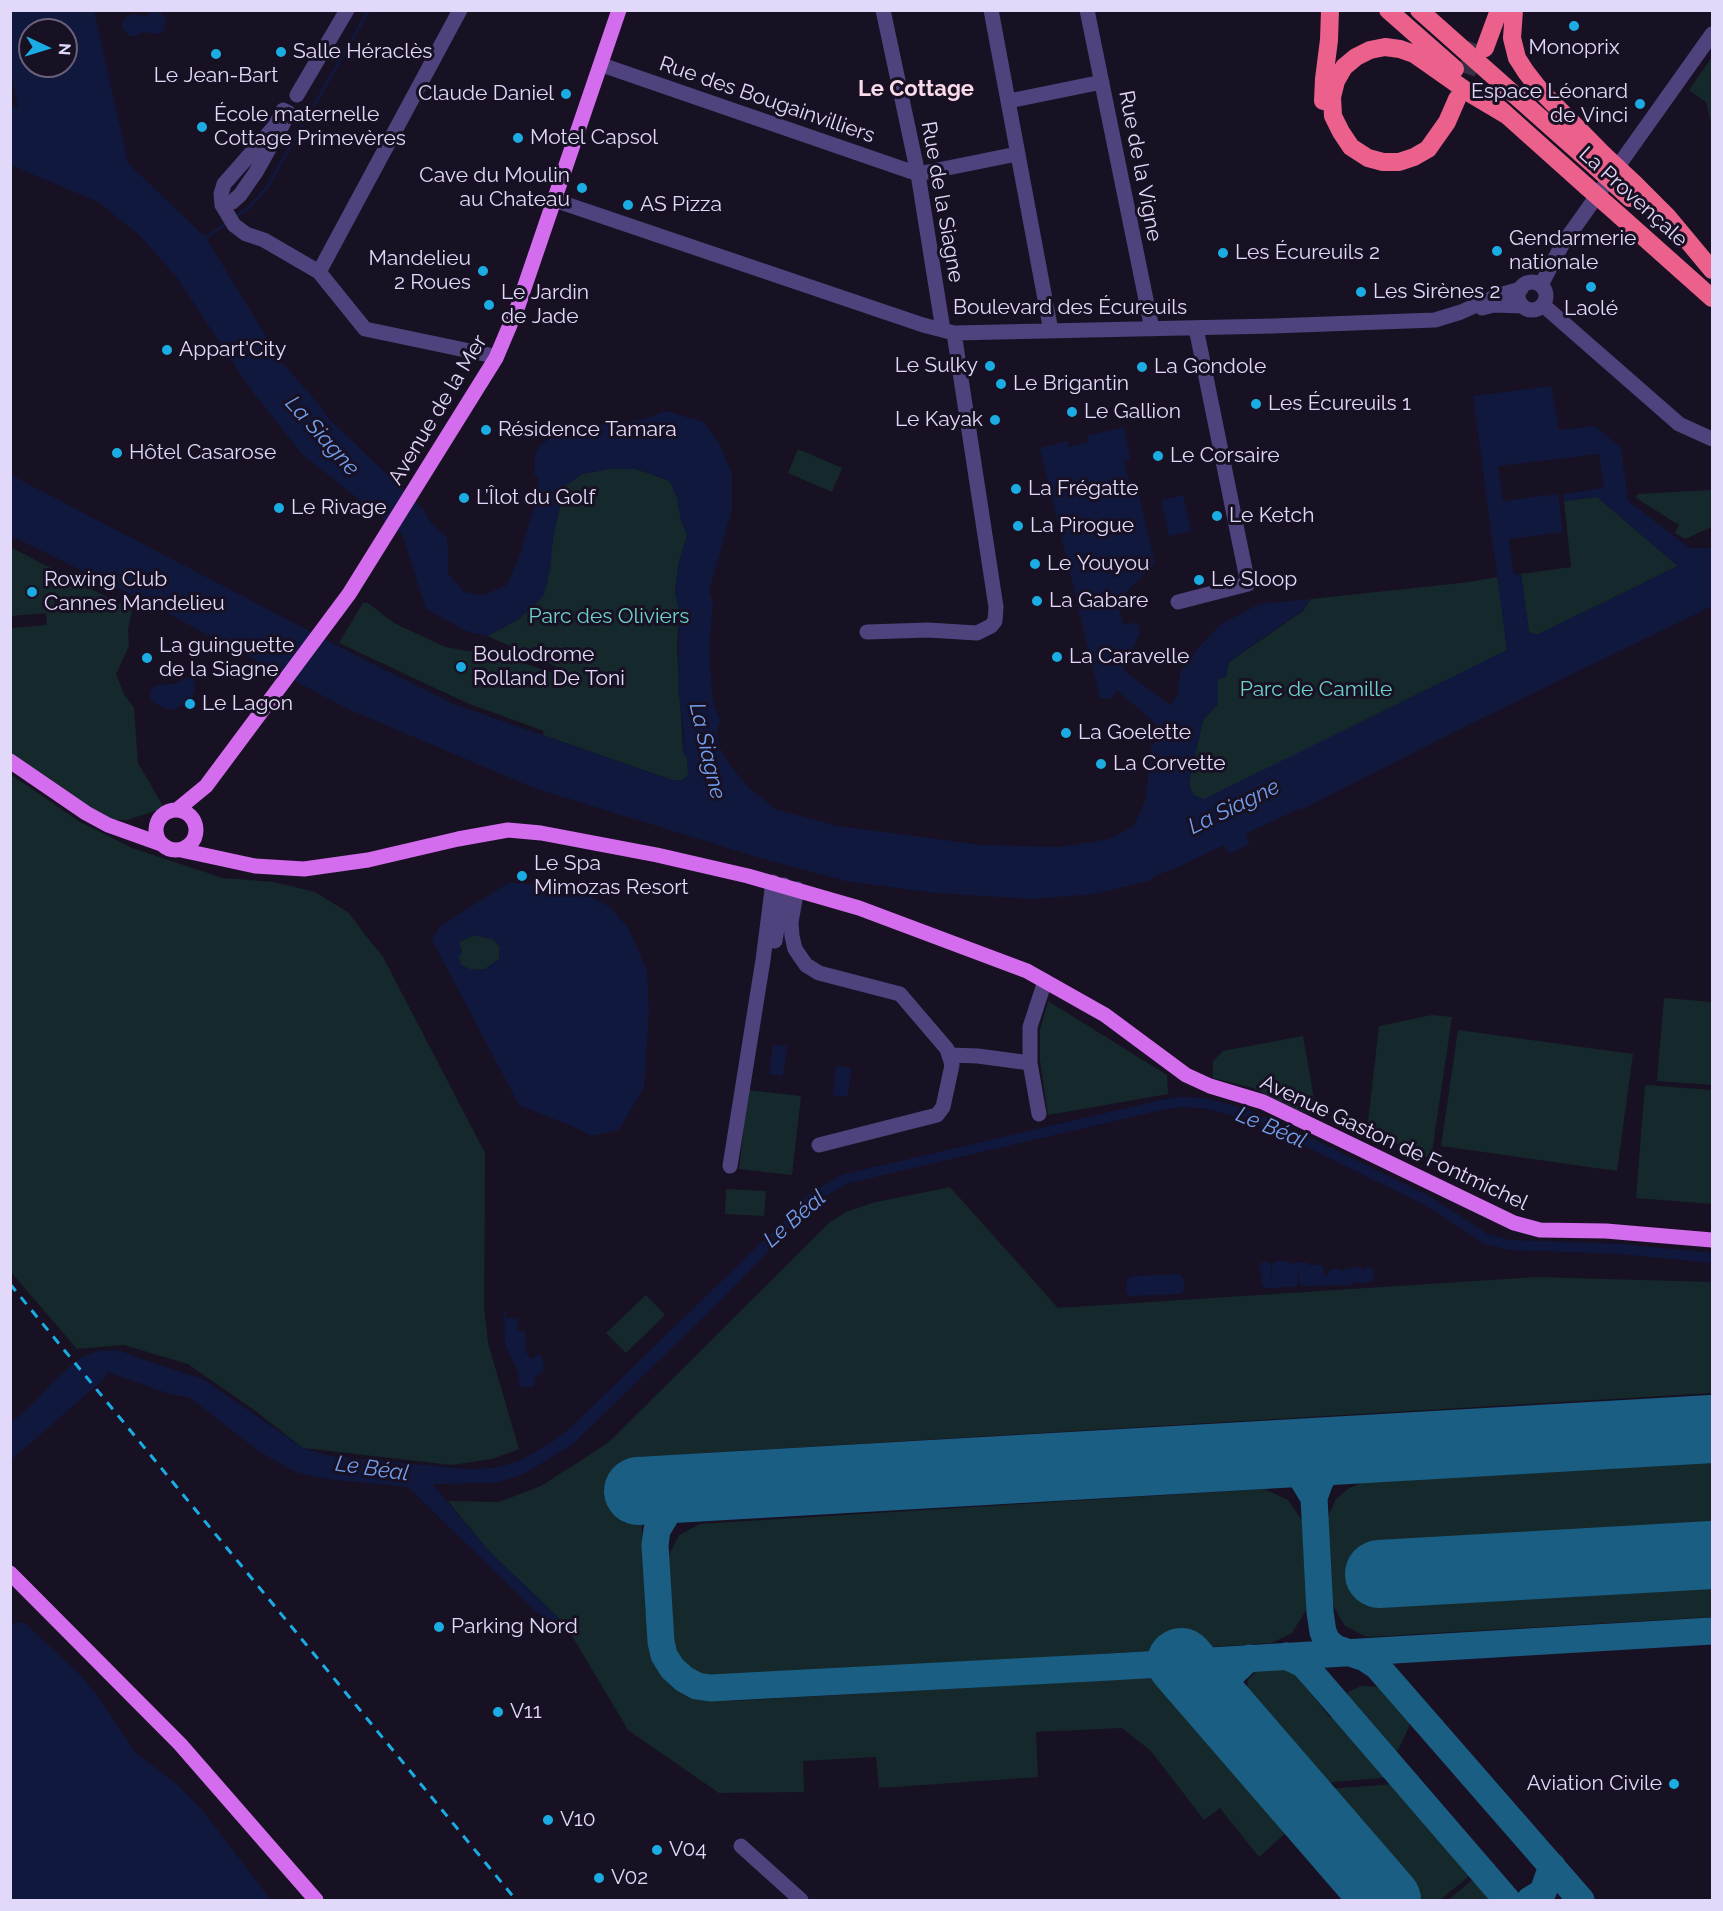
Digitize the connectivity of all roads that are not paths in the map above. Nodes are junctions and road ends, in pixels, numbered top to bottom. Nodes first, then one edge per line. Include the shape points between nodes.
1 (347, 10) edge
2 (460, 10) edge
3 (619, 10) edge
4 (883, 10) edge
5 (991, 10) edge
6 (1087, 10) edge
7 (1330, 10) edge
8 (1388, 10) edge
9 (1419, 10) edge
10 (1489, 10) edge
11 (1499, 10) edge
12 (1514, 10) edge
13 (1708, 37) edge
14 (602, 65) junction
15 (1101, 82) junction
16 (297, 95) dead end
17 (1009, 101) junction
18 (289, 113) dead end
19 (1508, 116) junction
20 (1017, 154) junction
21 (1601, 162) junction
22 (918, 174) junction
23 (554, 200) junction
24 (1713, 271) edge
25 (319, 272) junction
26 (1541, 285) junction
27 (1521, 288) junction
28 (1713, 298) edge
29 (1543, 305) junction
30 (1523, 306) junction
31 (1461, 312) junction
32 (1196, 328) junction
33 (1152, 329) junction
34 (948, 331) junction
35 (1051, 331) junction
36 (496, 358) junction
37 (1713, 440) edge
38 (1178, 602) dead end
39 (867, 632) dead end
40 (10, 761) edge
41 (206, 786) junction
42 (178, 809) junction
43 (159, 818) junction
44 (196, 829) junction
45 (118, 830) junction
46 (161, 844) junction
47 (182, 850) junction
48 (211, 856) junction
49 (785, 886) junction
50 (1046, 981) junction
51 (949, 1055) junction
52 (1030, 1063) junction
53 (1039, 1114) dead end
54 (819, 1145) dead end
55 (730, 1166) dead end
56 (1713, 1240) edge
57 (10, 1573) edge
58 (65, 1625) junction
59 (741, 1846) dead end
60 (315, 1900) edge
61 (327, 1900) edge
62 (801, 1900) edge

1 - 16 street
2 - 25 street
3 - 14 main road, Avenue de la Mer
4 - 22 street, Rue de la Siagne
5 - 17 street
6 - 15 street, Rue de la Vigne
7 - 19 highway via 1324,115 1332,136 1345,152 1364,165 1400,170 1419,164 1443,143 1460,101 1428,149 1399,162 1368,158 1351,147 1341,132 1333,116 1332,97 1344,67 1370,50 1385,47 1414,54
8 - 19 highway, La Provençale
9 - 21 highway, La Provençale
10 - 11 highway via 1481,46
12 - 21 highway via 1512,38 1517,58
13 - 26 street via 1562,245
14 - 22 street, Rue des Bougainvilliers
14 - 23 main road, Avenue de la Mer
15 - 17 street
15 - 33 street, Rue de la Vigne
17 - 20 street
18 - 25 street via 271,149 232,202 228,215 246,234
19 - 28 highway, La Provençale, bridge
20 - 22 street
20 - 35 street
21 - 24 highway, La Provençale, bridge
22 - 34 street, Rue de la Siagne
23 - 34 street, Boulevard des Écureuils
23 - 36 main road, Avenue de la Mer
25 - 36 street via 365,329
26 - 27 street via 1532,282
26 - 29 street via 1546,297
27 - 30 street via 1518,297
27 - 31 street, Boulevard des Écureuils
29 - 30 street via 1532,310
29 - 37 street via 1679,424
30 - 31 street, Boulevard des Écureuils via 1494,305
31 - 32 street, Boulevard des Écureuils via 1435,320
32 - 33 street, Boulevard des Écureuils
32 - 38 street via 1248,584
33 - 35 street, Boulevard des Écureuils
34 - 35 street, Boulevard des Écureuils
34 - 39 street, Rue de la Siagne via 996,607 995,621 977,633
36 - 41 main road, Avenue de la Mer via 353,587
40 - 45 main road
41 - 42 main road
41 - 44 main road
42 - 43 main road
42 - 44 main road via 190,815
43 - 45 main road via 136,828
43 - 46 main road via 156,834
44 - 47 main road via 192,843
44 - 48 main road
45 - 46 main road
46 - 47 main road
47 - 48 main road, Avenue Gaston de Fontmichel
48 - 49 main road, Avenue Gaston de Fontmichel via 271,868 304,869 368,860 508,830 657,855
49 - 50 main road, Avenue Gaston de Fontmichel via 870,912
49 - 51 street via 795,948 806,965 819,973 896,991
49 - 55 street via 772,961 763,960
50 - 52 street via 1030,1027
50 - 56 main road, Avenue Gaston de Fontmichel via 1106,1015 1186,1075 1271,1106 1514,1223 1540,1230
51 - 52 street
51 - 54 street via 952,1065 946,1096 937,1115
52 - 53 street
57 - 58 main road
58 - 60 main road via 75,1640 180,1744
58 - 61 main road via 123,1673 172,1722 253,1810
59 - 62 street

